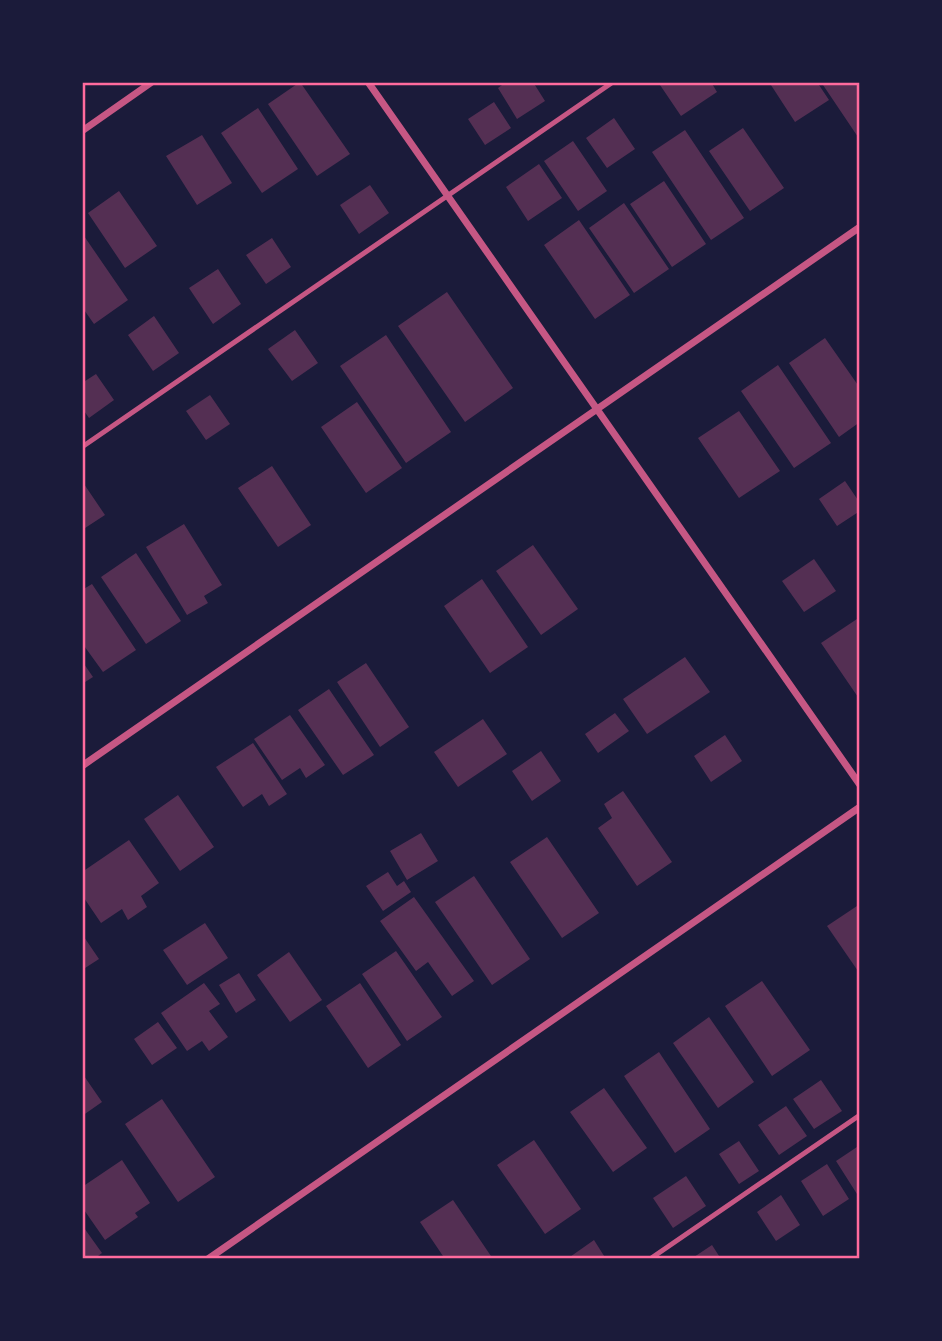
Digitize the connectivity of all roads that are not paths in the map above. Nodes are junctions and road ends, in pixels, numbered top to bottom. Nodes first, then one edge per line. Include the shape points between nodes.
1 (152, 82) edge
2 (368, 82) edge
3 (613, 82) edge
4 (82, 131) edge
5 (447, 196) junction
6 (860, 227) edge
7 (597, 409) junction
8 (82, 447) edge
9 (82, 766) edge
10 (860, 785) edge
11 (860, 807) edge
12 (860, 1115) edge
13 (208, 1259) edge
14 (650, 1259) edge

1 - 4 street
2 - 5 street
3 - 5 lane
5 - 7 street
5 - 8 lane
6 - 7 street
7 - 9 street
7 - 10 street
11 - 13 street
12 - 14 lane

